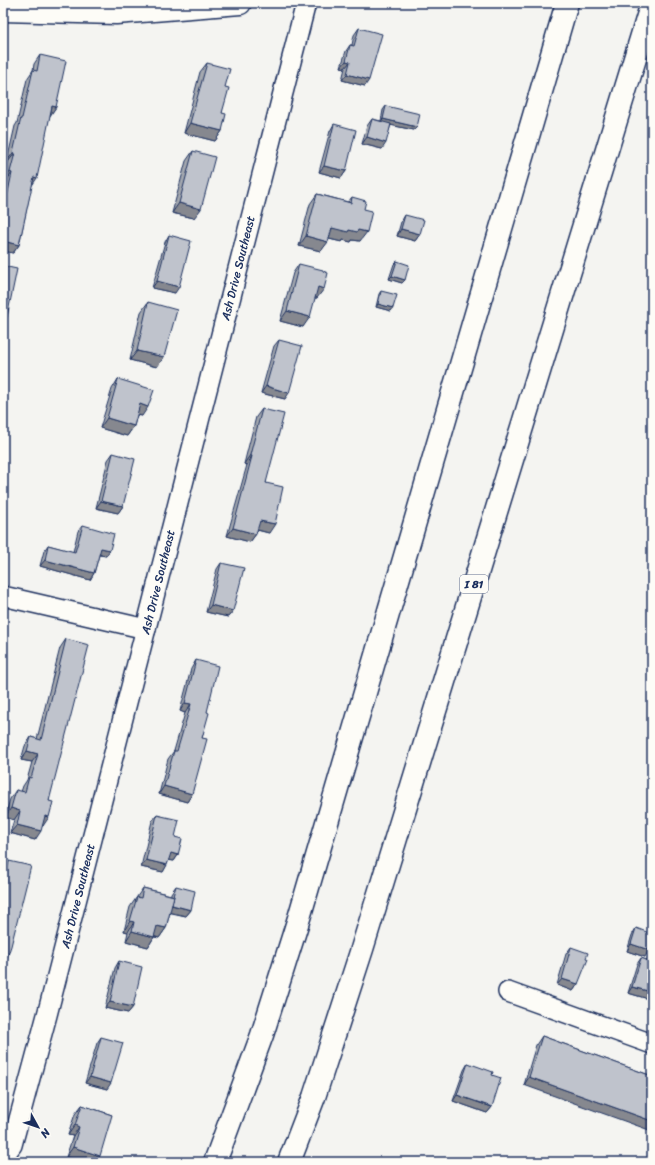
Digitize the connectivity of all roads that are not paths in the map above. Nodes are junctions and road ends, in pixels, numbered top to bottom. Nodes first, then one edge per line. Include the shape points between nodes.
1 (240, 3) edge
2 (306, 3) edge
3 (567, 3) edge
4 (652, 3) edge
5 (115, 8) edge
6 (3, 10) edge
7 (3, 596) edge
8 (146, 629) junction
9 (508, 992) dead end
10 (652, 1044) edge
11 (3, 1157) edge
12 (215, 1162) edge
13 (290, 1162) edge

1 - 5 main road
2 - 8 street, Ash Drive Southeast
3 - 12 main road via 299,918 262,1035
4 - 13 main road, I 81 via 362,949
5 - 6 main road
7 - 8 street
8 - 11 street, Ash Drive Southeast via 21,1114 12,1145
9 - 10 street

